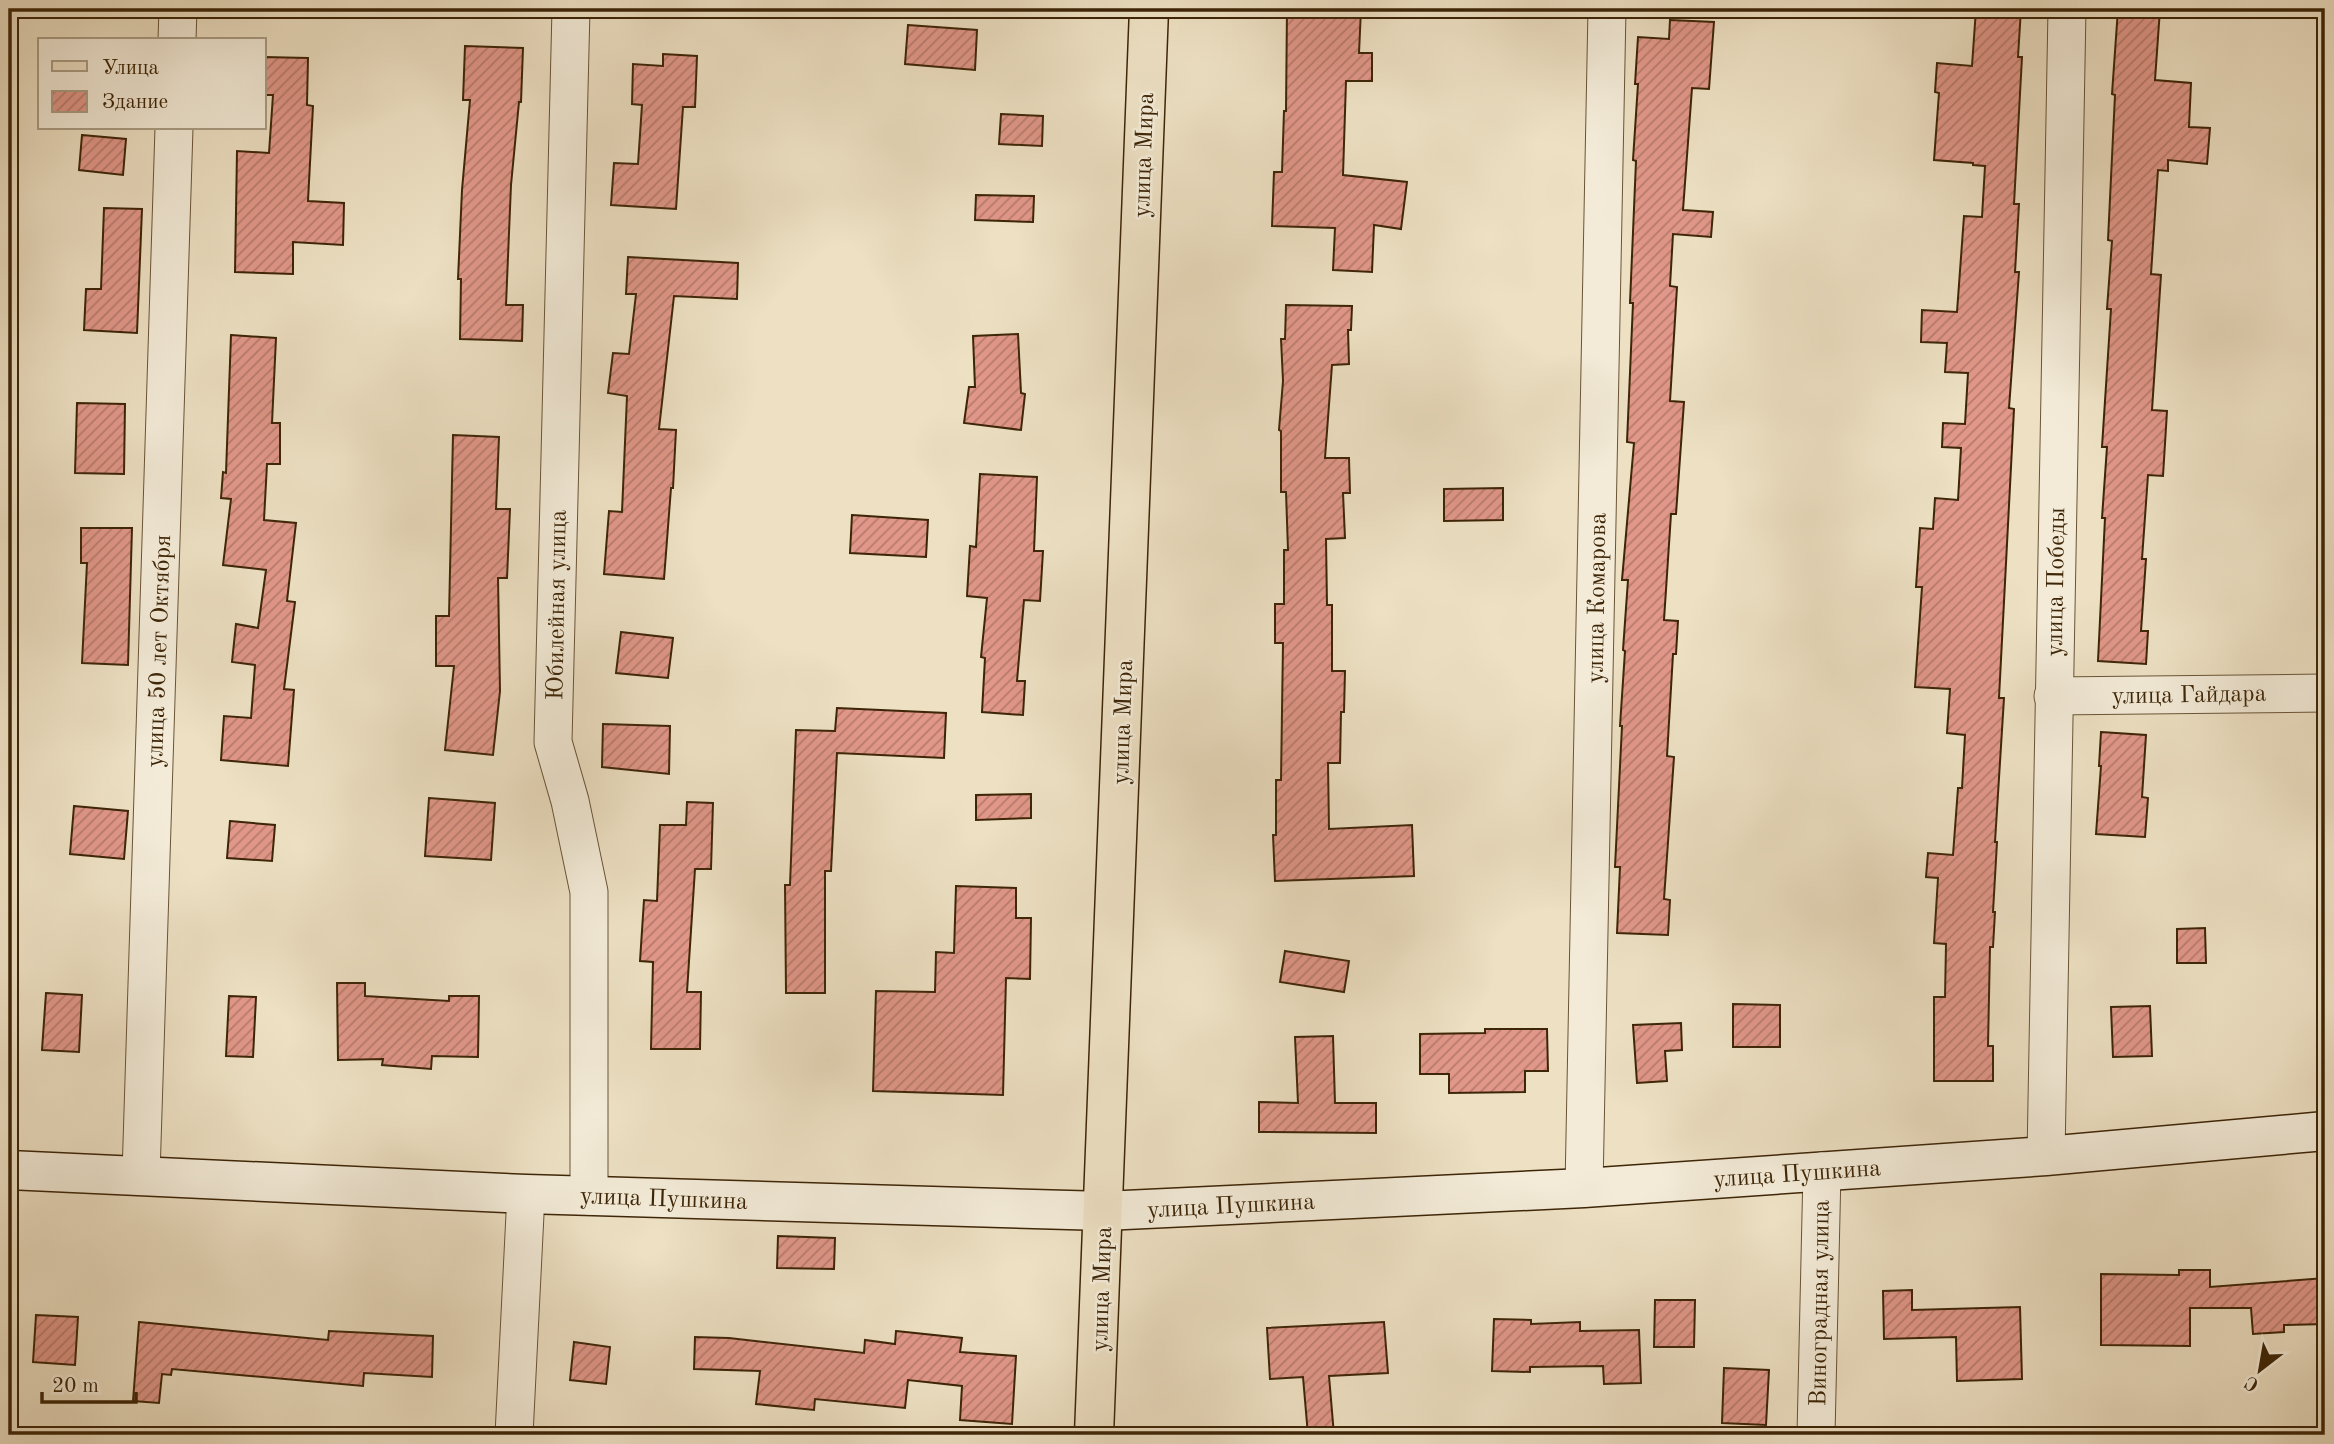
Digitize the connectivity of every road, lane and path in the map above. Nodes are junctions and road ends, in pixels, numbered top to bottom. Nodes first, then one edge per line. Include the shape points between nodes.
1 (178, 9) edge
2 (571, 9) edge
3 (1149, 9) edge
4 (1607, 9) edge
5 (2067, 9) edge
6 (177, 38) edge
7 (174, 130) edge
8 (2325, 693) edge
9 (2053, 696) junction
10 (2325, 1132) edge
11 (2046, 1156) junction
12 (9, 1170) edge
13 (1822, 1171) junction
14 (141, 1175) junction
15 (1584, 1188) junction
16 (526, 1194) junction
17 (589, 1196) junction
18 (1104, 1212) junction
19 (514, 1435) edge
20 (1094, 1435) edge
21 (1816, 1435) edge

1 - 6 street
2 - 17 street, Юбилейная улица via 553,742 589,892
3 - 18 main road, улица Мира
4 - 15 street, улица Комарова
5 - 9 street, улица Победы
7 - 14 street, улица 50 лет Октября
8 - 9 street, улица Гайдара
9 - 11 street, улица Победы
10 - 11 street, улица Пушкина
11 - 13 street, улица Пушкина
12 - 14 street, улица Пушкина
13 - 15 street, улица Пушкина
13 - 21 street, Виноградная улица
14 - 16 street, улица Пушкина
15 - 18 street, улица Пушкина
16 - 17 street, улица Пушкина
16 - 19 street
17 - 18 street, улица Пушкина
18 - 20 main road, улица Мира

